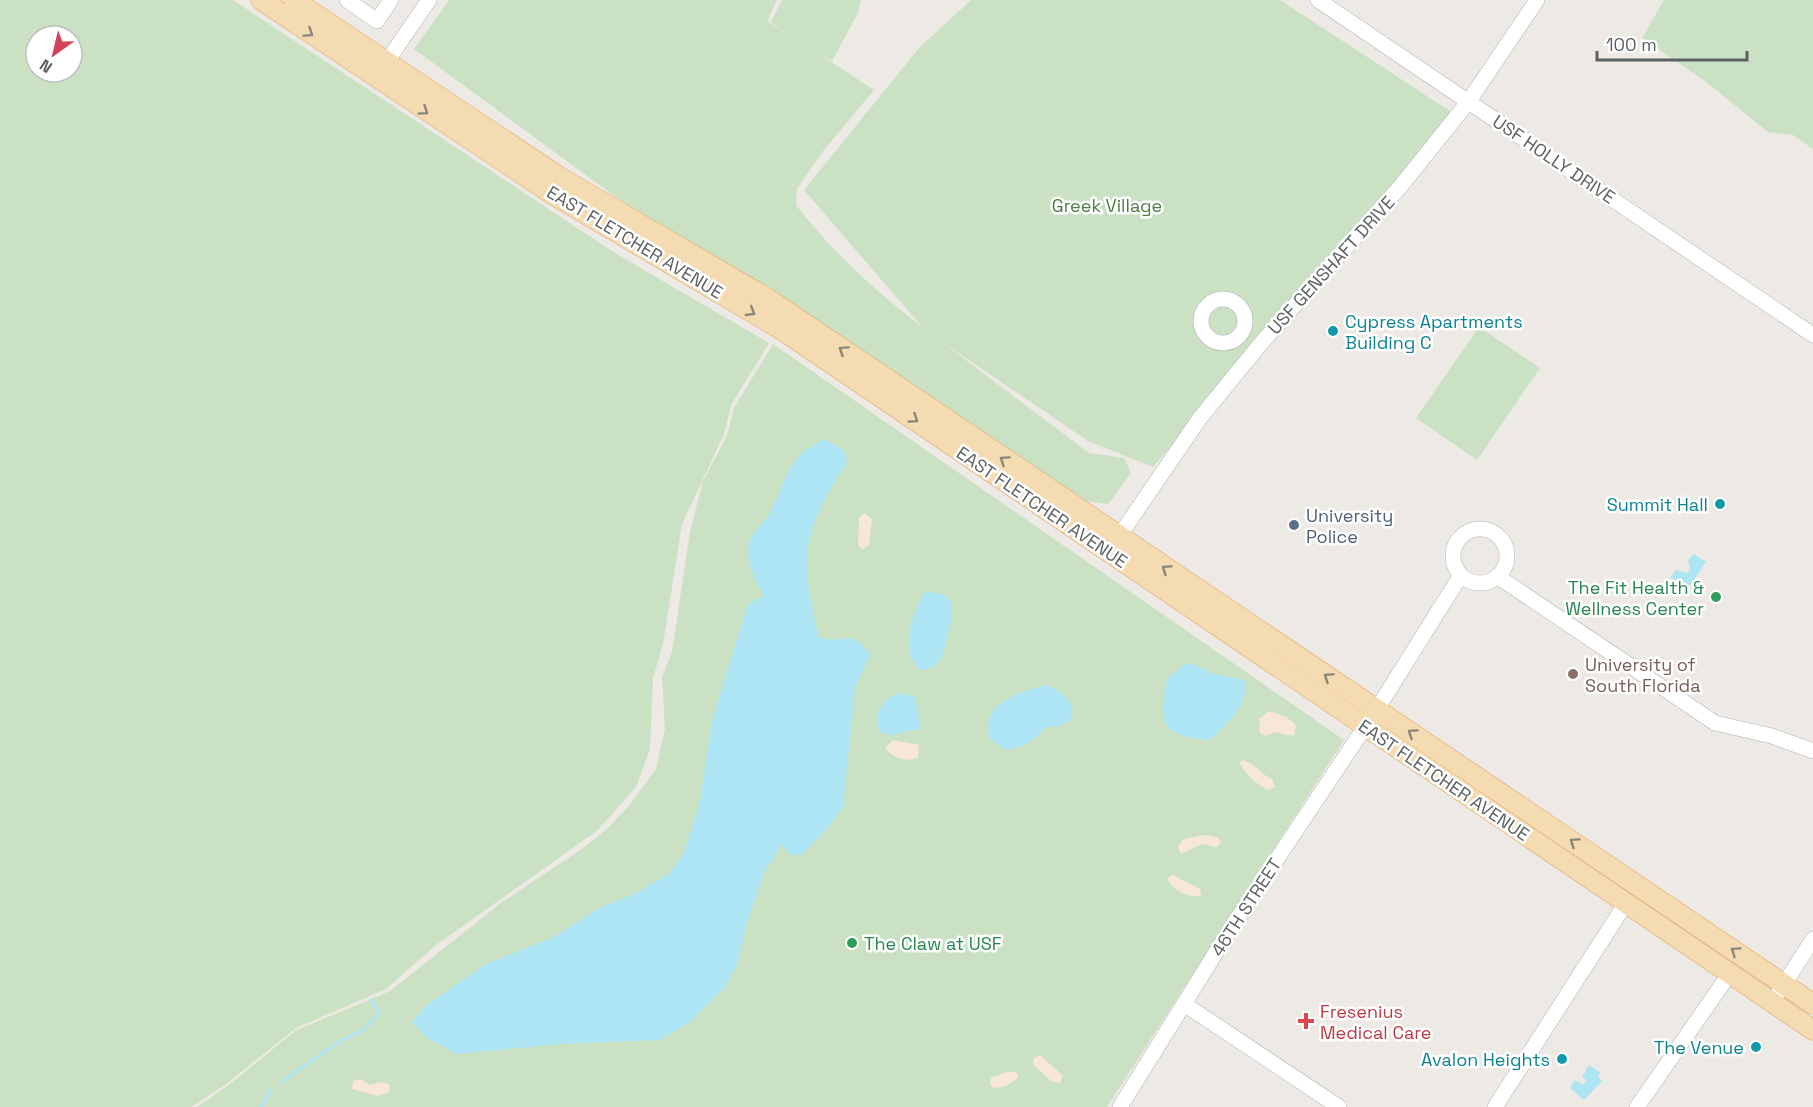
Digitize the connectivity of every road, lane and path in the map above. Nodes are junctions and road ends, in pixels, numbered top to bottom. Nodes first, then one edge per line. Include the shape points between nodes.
1 (261, 0) edge
2 (294, 0) edge
3 (347, 0) edge
4 (391, 0) edge
5 (429, 0) edge
6 (1318, 0) edge
7 (1537, 0) edge
8 (381, 70) junction
9 (1469, 101) junction
10 (1813, 333) edge
11 (1240, 335) dead end
12 (1258, 348) junction
13 (1133, 514) junction
14 (1100, 525) junction
15 (1115, 538) junction
16 (1461, 575) junction
17 (1497, 576) junction
18 (1377, 709) junction
19 (1365, 727) junction
20 (1813, 751) edge
21 (1626, 903) junction
22 (1712, 936) junction
23 (1813, 939) edge
24 (1730, 973) junction
25 (1784, 984) junction
26 (1772, 1003) junction
27 (1184, 1004) junction
28 (1813, 1004) edge
29 (1813, 1030) edge
30 (1125, 1105) edge
31 (1339, 1107) edge
32 (1495, 1107) edge
33 (1637, 1107) edge

1 -> 8 main road, EAST FLETCHER AVENUE
2 - 8 main road, EAST FLETCHER AVENUE
3 - 4 street via 378,21
5 - 8 street
6 - 9 street, USF HOLLY DRIVE
7 - 9 street, USF GENSHAFT DRIVE
14 -> 8 main road, EAST FLETCHER AVENUE via 770,300
8 -> 15 main road, EAST FLETCHER AVENUE via 552,194 782,330
9 - 10 street, USF HOLLY DRIVE
9 - 12 street, USF GENSHAFT DRIVE via 1400,187
11 - 12 street
12 - 13 street, USF GENSHAFT DRIVE via 1200,418
13 - 14 street
13 - 15 street, USF GENSHAFT DRIVE
14 - 15 main road, EAST FLETCHER AVENUE
18 -> 15 main road, EAST FLETCHER AVENUE
15 - 19 main road, EAST FLETCHER AVENUE
16 - 17 street via 1478,583
16 - 17 street via 1453,560 1456,543 1476,529 1493,532 1505,545 1506,563
16 - 18 street, 46TH STREET
17 - 20 street via 1694,712 1715,723 1772,736
18 - 19 street, 46TH STREET
22 -> 18 main road, EAST FLETCHER AVENUE
19 - 21 main road, EAST FLETCHER AVENUE
19 - 27 street, 46TH STREET
21 - 22 main road via 1643,902 1664,916
21 - 24 main road, EAST FLETCHER AVENUE
21 - 32 street
25 -> 22 main road, EAST FLETCHER AVENUE
23 - 25 street
24 - 26 main road, EAST FLETCHER AVENUE
24 - 33 street
25 - 26 street
25 - 28 main road, EAST FLETCHER AVENUE
26 - 29 main road, EAST FLETCHER AVENUE
27 - 30 street, 46TH STREET
27 - 31 street

